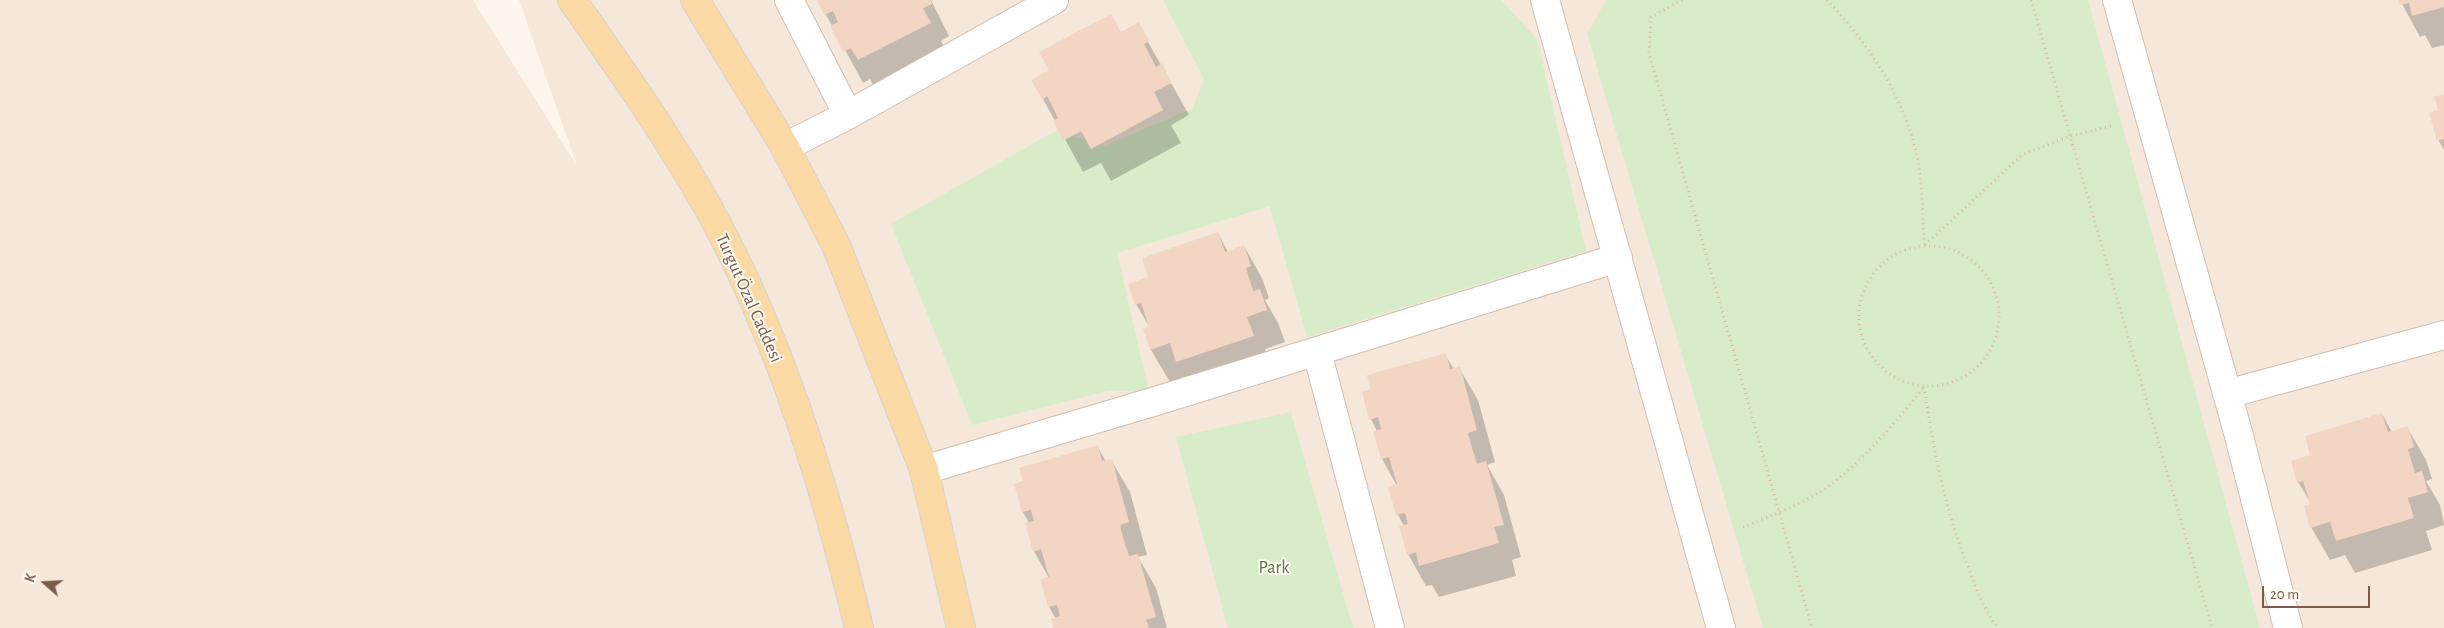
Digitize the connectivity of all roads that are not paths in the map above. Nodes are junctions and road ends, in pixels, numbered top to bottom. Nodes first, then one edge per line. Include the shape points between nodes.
1 (572, 0) edge
2 (694, 0) edge
3 (789, 0) edge
4 (1054, 0) edge
5 (1545, 0) edge
6 (2117, 0) edge
7 (848, 115) junction
8 (785, 146) junction
9 (1618, 258) junction
10 (2444, 335) edge
11 (1317, 352) junction
12 (2227, 394) junction
13 (924, 470) junction
14 (859, 628) edge
15 (961, 628) edge
16 (1390, 628) edge
17 (1721, 628) edge
18 (2288, 628) edge

1 - 14 main road, Turgut Özal Caddesi via 671,146 709,209 741,272 772,346 811,457 845,568
2 - 8 main road
3 - 7 street
4 - 7 street
5 - 9 street
6 - 12 street
7 - 8 street
8 - 13 main road via 836,245
9 - 11 street
9 - 17 street
10 - 12 street
11 - 13 street
11 - 16 street
12 - 18 street
13 - 15 main road

